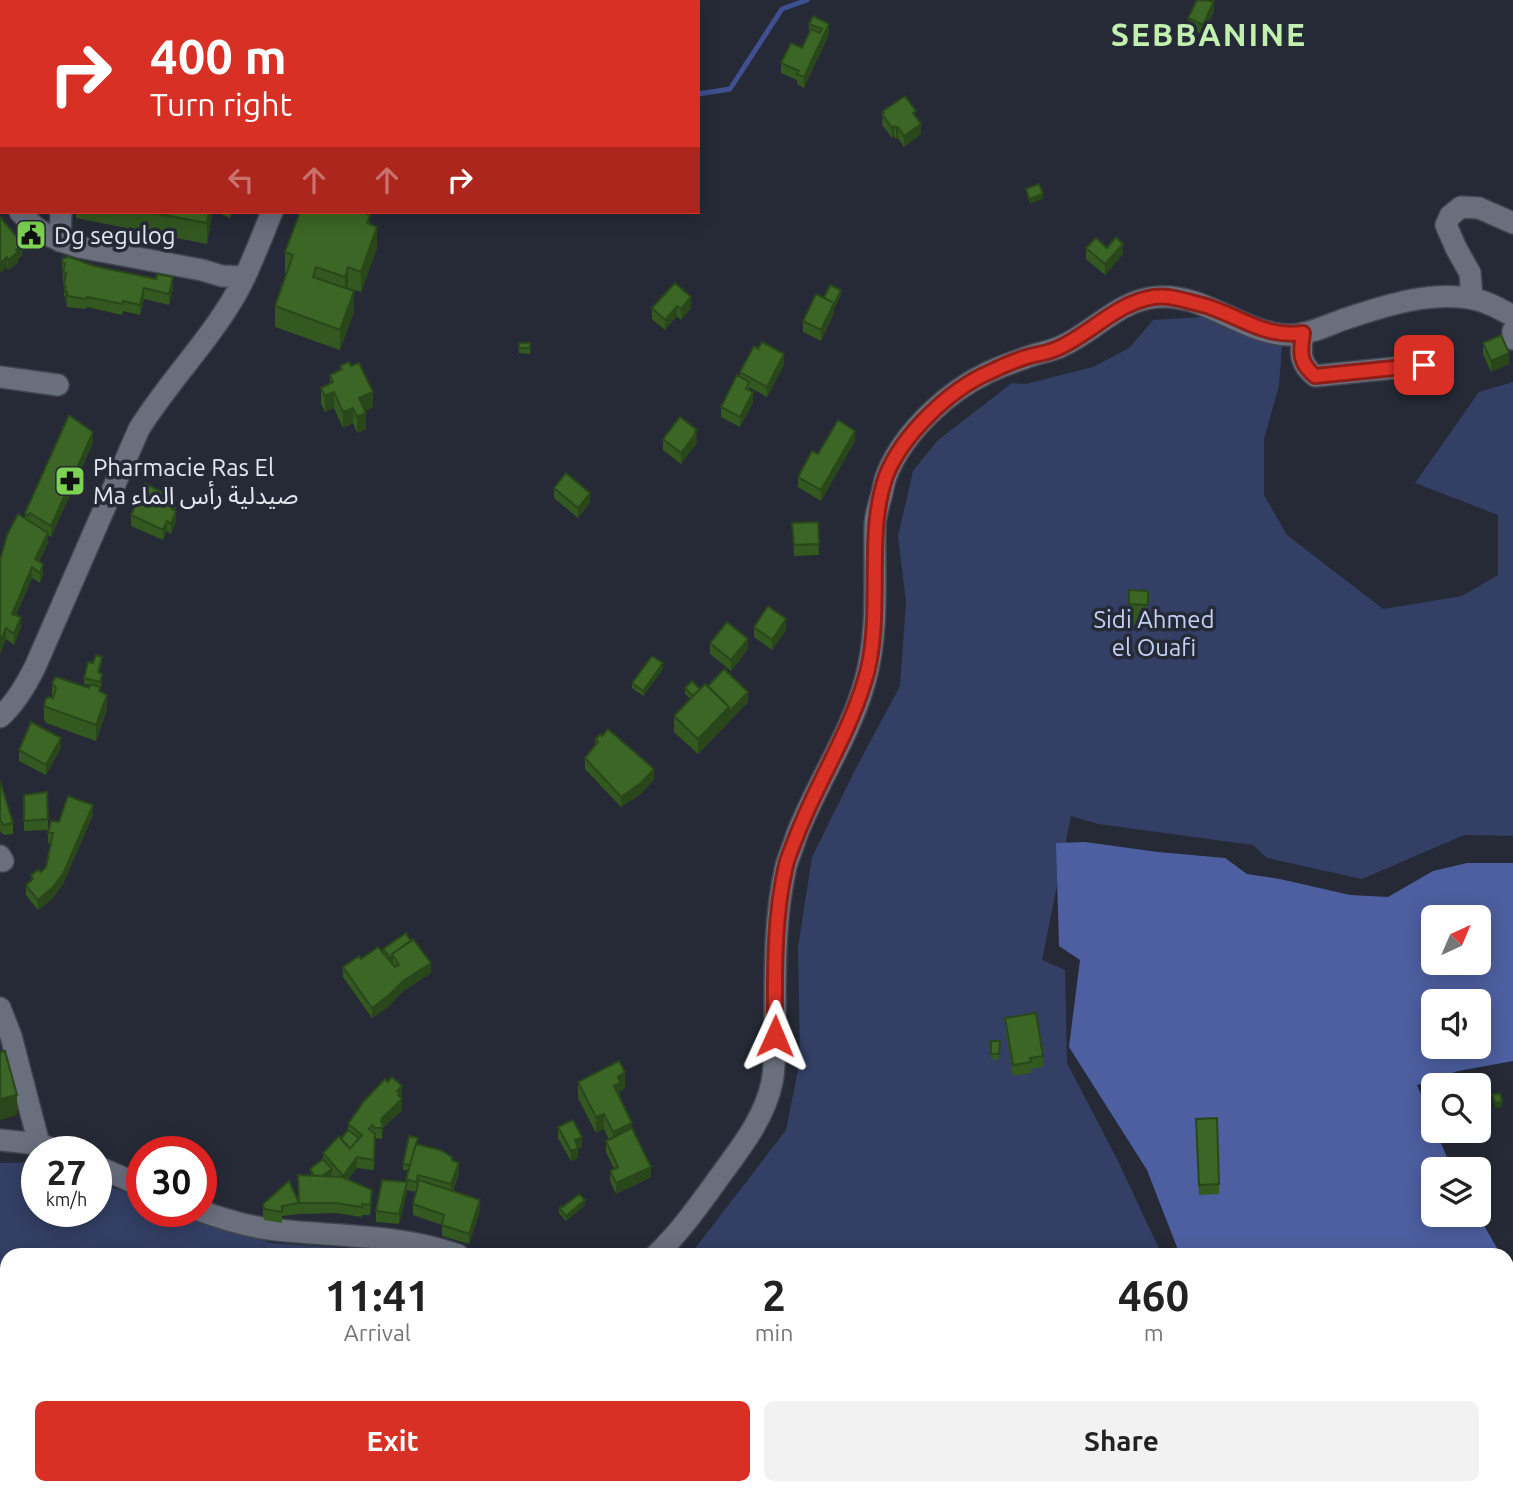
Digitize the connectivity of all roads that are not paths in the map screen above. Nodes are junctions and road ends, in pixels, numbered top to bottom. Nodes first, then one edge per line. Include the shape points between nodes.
1 (22, 214) edge
2 (61, 214) edge
3 (271, 214) edge
4 (1513, 223) edge
5 (60, 241) junction
6 (244, 277) junction
7 (1472, 299) junction
8 (1513, 316) edge
9 (1513, 331) edge
10 (1303, 333) junction
11 (1513, 339) edge
12 (1424, 365) dead end
13 (0, 377) edge
14 (58, 385) dead end
15 (0, 717) edge
16 (0, 1008) edge
17 (37, 1136) edge
18 (0, 1140) edge
19 (21, 1142) edge
20 (217, 1217) edge
21 (439, 1248) edge
22 (662, 1248) edge

1 - 5 street via 45,235
2 - 5 street
3 - 6 street
4 - 7 street via 1479,208 1461,206 1450,216 1446,225 1470,273
5 - 6 street
6 - 15 street via 217,323 139,429 26,686
7 - 8 street
7 - 10 street via 1423,299
9 - 11 street
10 - 12 street via 1301,357 1315,376
10 - 22 street via 1267,331 1212,308 1179,298 1155,297 1126,306 1052,351 988,372 960,388 926,417 904,445 887,475 875,520 873,637 865,681 804,815 787,864 778,915 772,1083 746,1141
13 - 14 street
16 - 17 street
18 - 19 street
20 - 21 street via 266,1229

